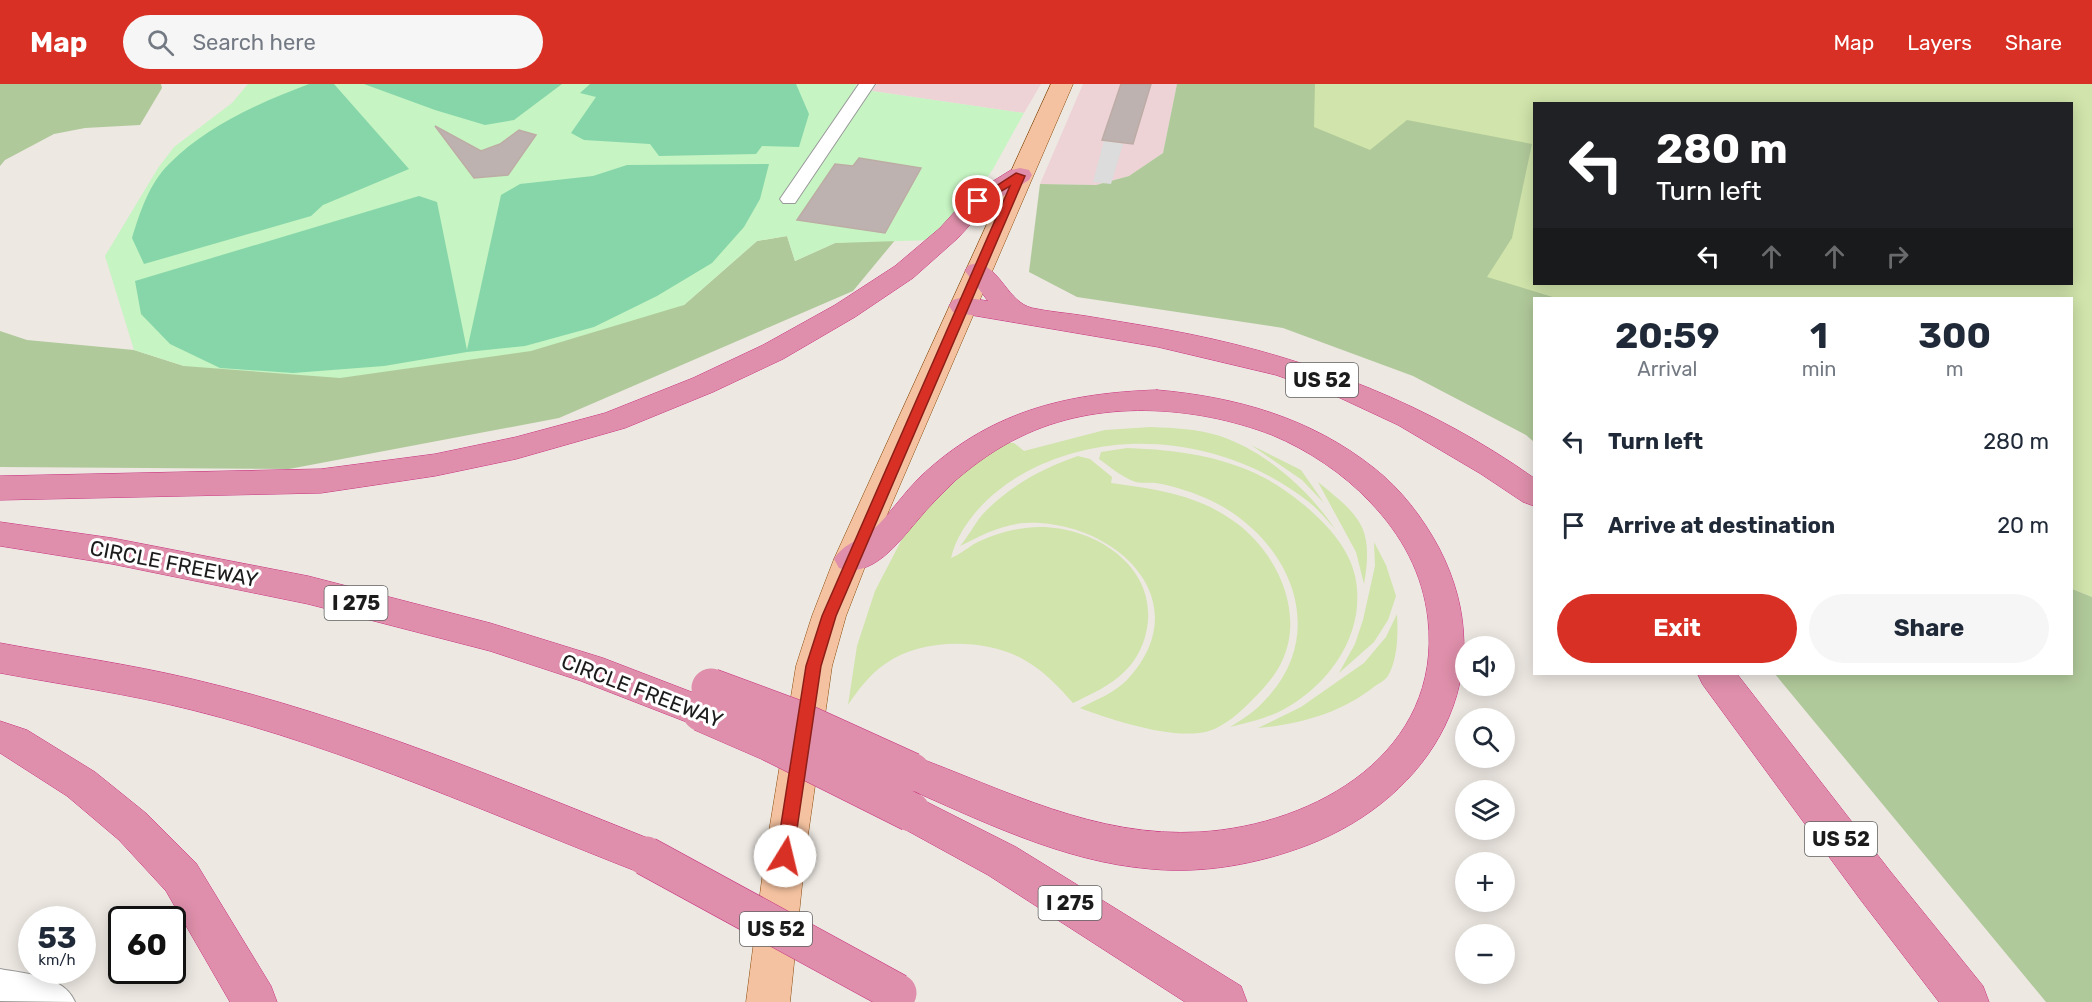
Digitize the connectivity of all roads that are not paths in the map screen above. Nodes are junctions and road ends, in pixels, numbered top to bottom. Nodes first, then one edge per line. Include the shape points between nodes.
1 (867, 84) edge
2 (1062, 84) edge
3 (1020, 176) junction
4 (789, 199) dead end
5 (978, 271) junction
6 (963, 306) junction
7 (1021, 315) junction
8 (0, 488) edge
9 (1533, 493) edge
10 (0, 534) edge
11 (851, 559) junction
12 (0, 658) edge
13 (1717, 675) edge
14 (706, 700) junction
15 (0, 736) edge
16 (0, 985) edge
17 (904, 998) edge
18 (59, 1002) edge
19 (255, 1002) edge
20 (768, 1002) edge
21 (1226, 1002) edge
22 (1967, 1002) edge

1 - 4 street
2 - 3 main road, US 52
3 - 5 main road, US 52
3 - 8 highway via 978,201 949,233 904,272 845,310 773,352 614,420 516,448 321,482
5 - 6 main road, US 52
5 - 7 highway via 997,295
6 - 7 highway, US 52
6 - 11 main road, US 52
7 - 9 highway, US 52 via 1223,351 1340,387 1429,427
10 - 14 highway, CIRCLE FREEWAY / I 275 via 112,551 308,590 490,637
11 - 14 highway, bridge via 886,538 920,497 965,456 1022,423 1113,401 1199,404 1252,415 1335,455 1398,510 1437,579 1449,638 1448,666 1427,723 1388,777 1335,814 1266,842 1223,850 1127,848 1057,831 792,718
11 - 20 main road, US 52 via 814,666
12 - 17 highway, bridge via 192,694 426,768 646,856
13 - 22 highway, US 52
14 - 21 highway, CIRCLE FREEWAY / I 275, bridge via 781,747 1002,861
15 - 19 highway via 81,784 181,877
16 - 18 street via 43,993

